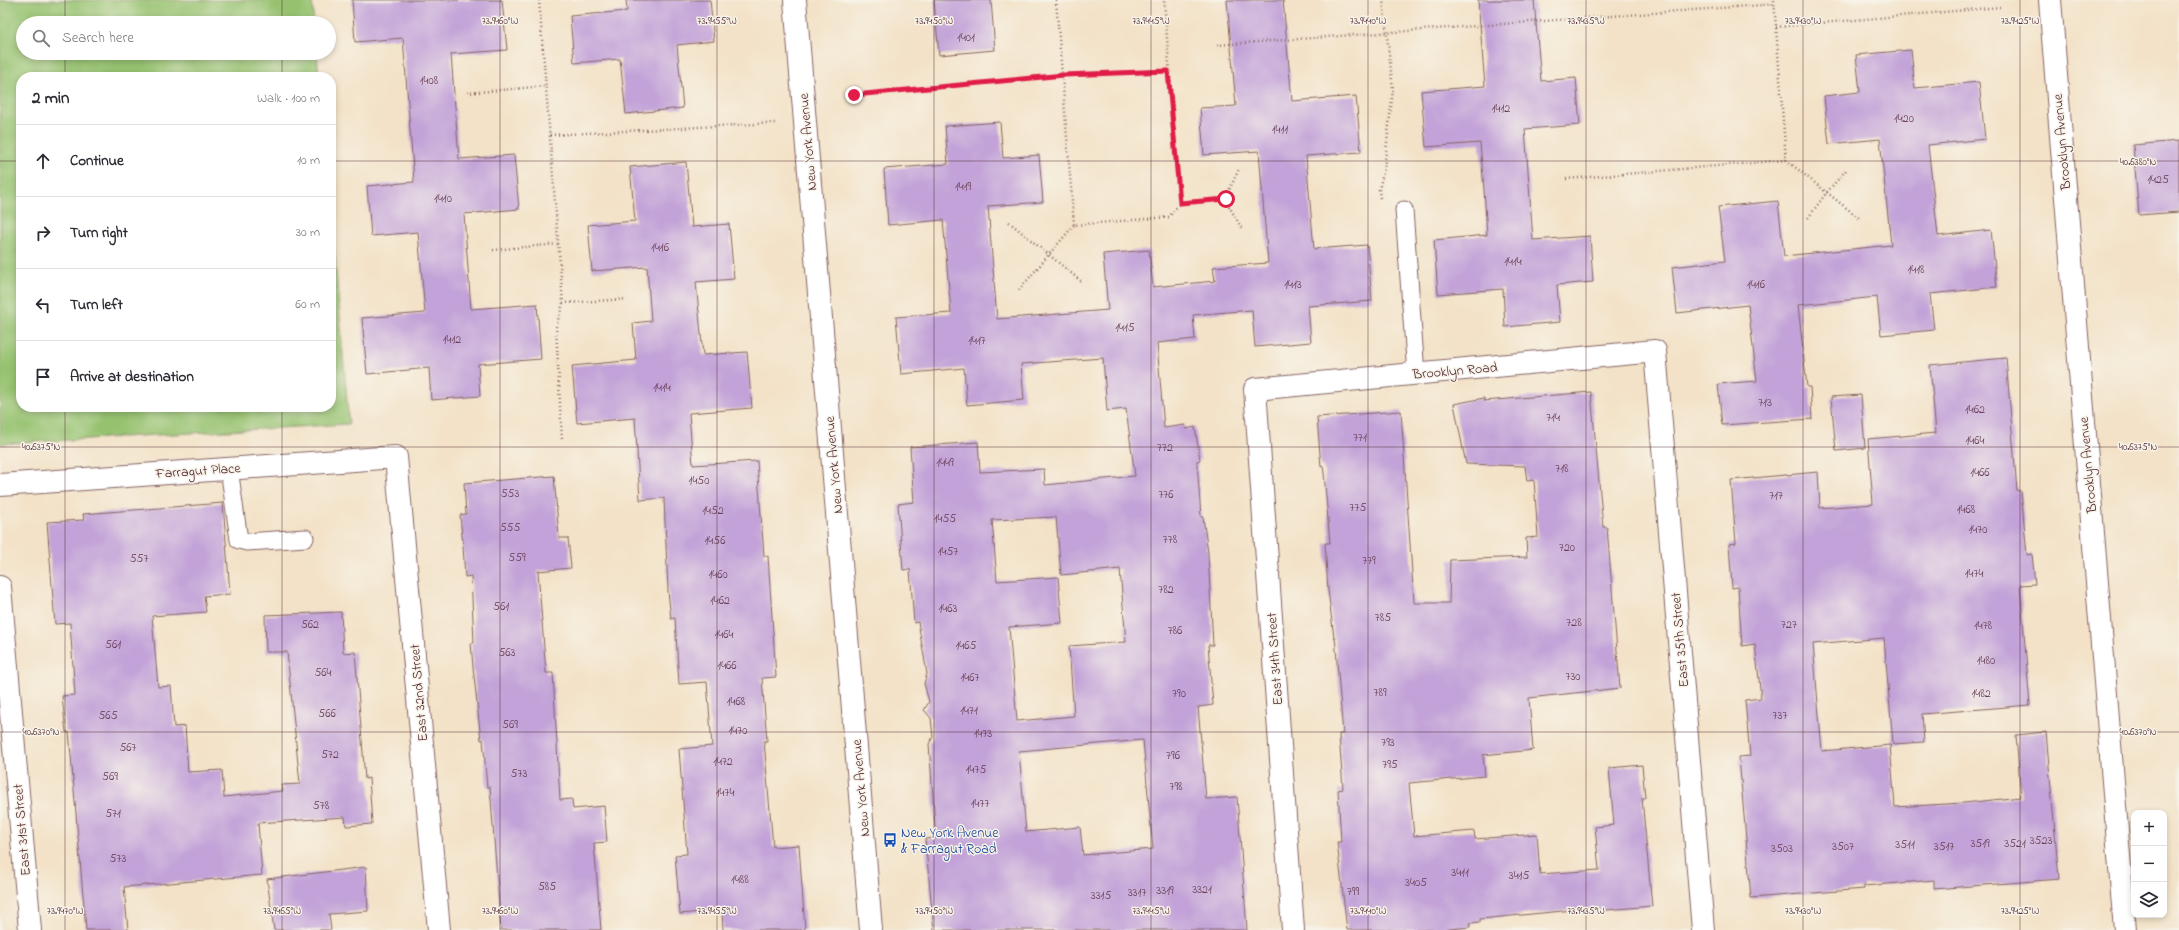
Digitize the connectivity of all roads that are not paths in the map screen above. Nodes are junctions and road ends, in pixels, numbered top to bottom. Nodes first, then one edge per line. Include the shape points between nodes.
1 (796, 0) edge
2 (2050, 0) edge
3 (1404, 210) dead end
4 (1655, 351) joint
5 (1416, 374) junction
6 (1255, 389) joint
7 (396, 457) joint
8 (230, 468) junction
9 (0, 485) edge
10 (305, 538) dead end
11 (0, 587) edge
12 (30, 930) edge
13 (439, 930) edge
14 (871, 930) edge
15 (1293, 930) edge
16 (1703, 930) edge
17 (2125, 930) edge

1 - 14 street, New York Avenue
2 - 17 street, Brooklyn Avenue
3 - 5 lane
4 - 5 street, Brooklyn Road
4 - 16 street, East 35th Street
5 - 6 street, Brooklyn Road
6 - 15 street, East 34th Street
7 - 8 street, Farragut Place
7 - 13 street, East 32nd Street
8 - 9 street, Farragut Place
8 - 10 lane via 239,540 247,542
11 - 12 street, East 31st Street

